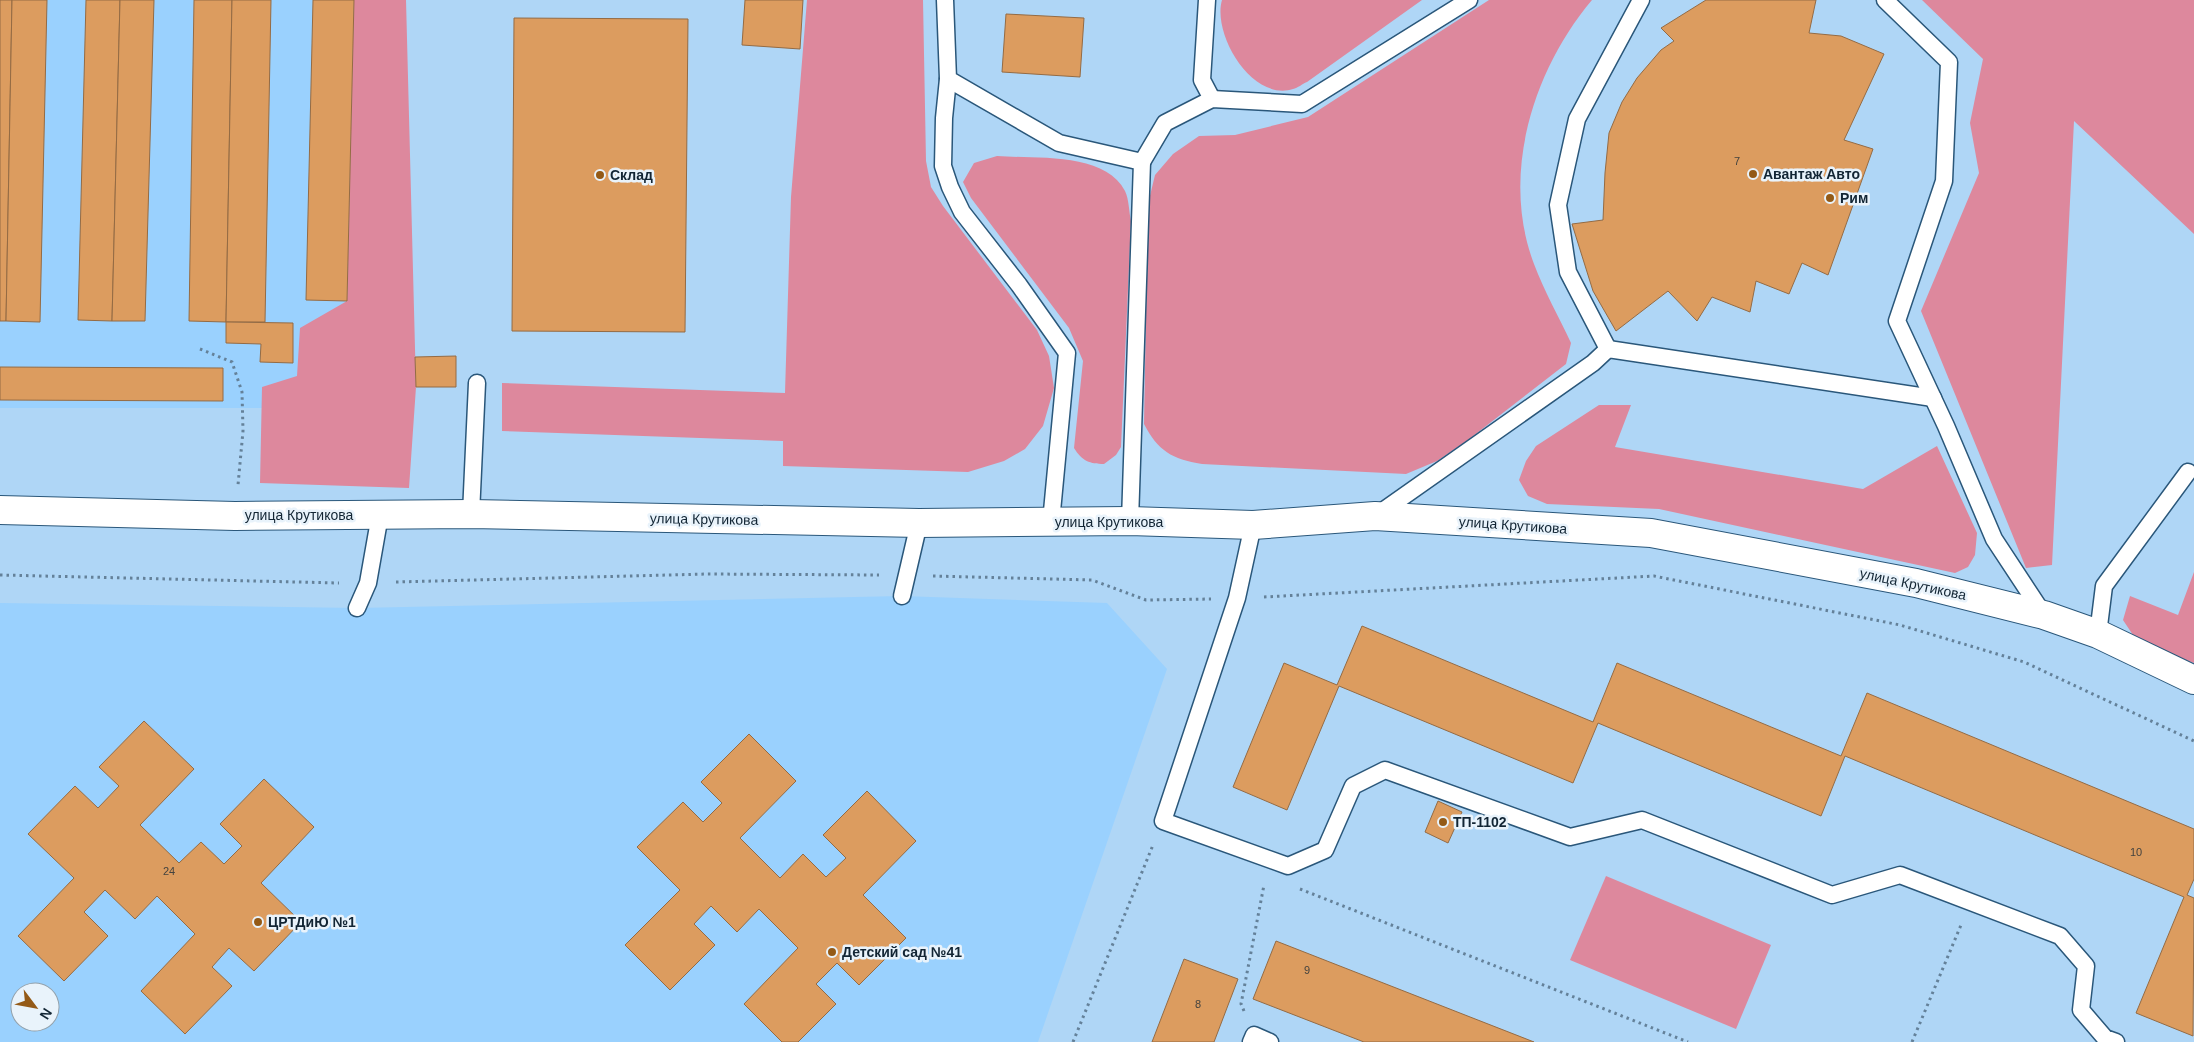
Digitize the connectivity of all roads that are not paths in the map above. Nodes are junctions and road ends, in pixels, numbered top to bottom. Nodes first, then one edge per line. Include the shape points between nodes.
1 (945, 0) edge
2 (1207, 0) edge
3 (1469, 0) edge
4 (1640, 0) edge
5 (1885, 0) edge
6 (948, 79) junction
7 (1212, 99) junction
8 (1142, 162) junction
9 (1608, 349) junction
10 (477, 384) dead end
11 (1933, 398) junction
12 (2188, 472) dead end
13 (0, 510) edge
14 (471, 514) junction
15 (380, 515) junction
16 (1375, 516) junction
17 (1130, 521) junction
18 (1051, 522) junction
19 (919, 523) junction
20 (1254, 525) junction
21 (902, 596) dead end
22 (357, 608) dead end
23 (2044, 615) junction
24 (2098, 634) junction
25 (2194, 680) edge
26 (1252, 1039) edge
27 (1270, 1042) edge
28 (2116, 1042) edge

1 - 6 lane
2 - 7 lane via 1202,80
3 - 7 lane via 1302,104
4 - 9 lane via 1577,119 1558,205 1568,272
5 - 11 lane via 1949,62 1944,181 1897,321
6 - 8 lane via 1059,143
6 - 18 lane via 944,166 950,188 962,212 1067,353
7 - 8 lane via 1165,123
8 - 17 lane
9 - 11 lane
9 - 16 lane via 1593,363
10 - 14 lane
11 - 23 lane via 1994,539
12 - 24 lane via 2104,586
13 - 15 street, улица Крутикова via 235,516
14 - 15 street, улица Крутикова
14 - 19 street, улица Крутикова
15 - 22 lane via 368,583
16 - 20 street, улица Крутикова
16 - 23 street, улица Крутикова via 1651,534 1916,583
17 - 18 street, улица Крутикова
17 - 20 street, улица Крутикова
18 - 19 street, улица Крутикова
19 - 21 lane
20 - 28 lane via 1237,598 1162,821 1288,866 1325,850 1353,786 1385,770 1570,837 1642,820 1832,895 1900,875 2060,936 2086,966 2082,1010 2105,1038
23 - 24 street, улица Крутикова
24 - 25 street, улица Крутикова
26 - 27 lane

